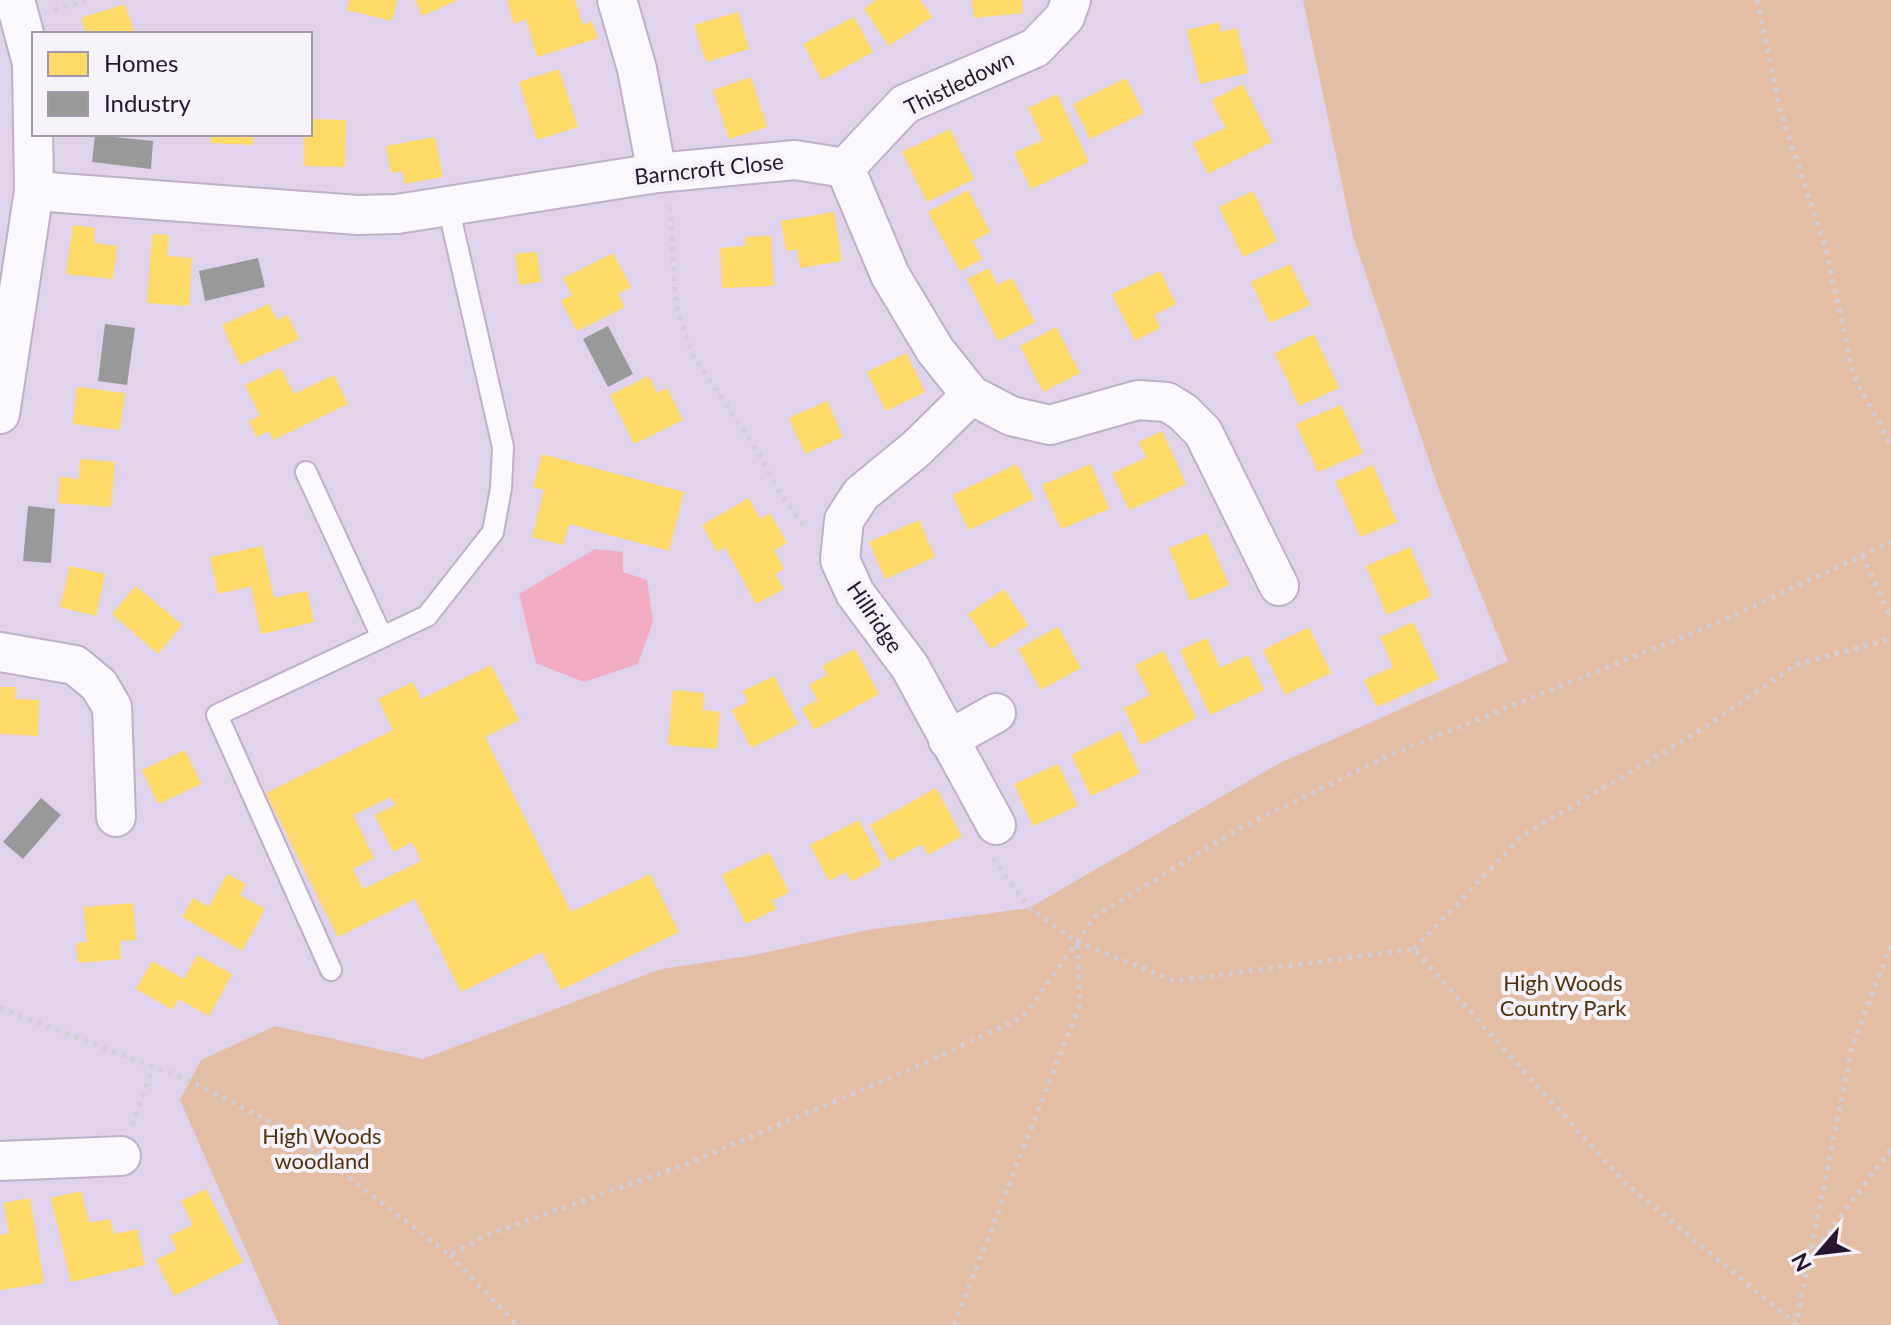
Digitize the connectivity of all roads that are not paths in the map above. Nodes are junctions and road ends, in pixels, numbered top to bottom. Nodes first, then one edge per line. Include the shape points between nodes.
1 (15, 0) edge
2 (617, 0) edge
3 (1071, 0) edge
4 (32, 63) edge
5 (33, 136) edge
6 (845, 168) junction
7 (657, 173) junction
8 (34, 191) junction
9 (448, 206) junction
10 (971, 395) junction
11 (0, 414) edge
12 (306, 472) dead end
13 (1279, 586) dead end
14 (382, 637) junction
15 (0, 652) edge
16 (996, 713) dead end
17 (948, 740) junction
18 (116, 817) dead end
19 (996, 825) dead end
20 (331, 970) dead end
21 (121, 1156) road end
22 (0, 1161) edge

1 - 4 street
2 - 7 street
3 - 6 street, Thistledown via 1065,17 1035,48 905,104
5 - 8 street
6 - 7 street, Barncroft Close via 795,160
6 - 10 street via 890,275 935,350
7 - 9 street, Barncroft Close
8 - 9 street, Barncroft Close via 358,215
8 - 11 street
9 - 14 lane via 503,447 501,488 493,532 427,616
10 - 13 street via 1011,416 1050,425 1138,400 1167,402 1203,432
10 - 17 street, Hillridge via 861,494 844,520 840,560 855,593 910,667
12 - 14 lane
14 - 20 lane via 217,715
15 - 18 street via 75,665 99,685 112,707
16 - 17 street
17 - 19 street, Hillridge
21 - 22 street via 52,1145

